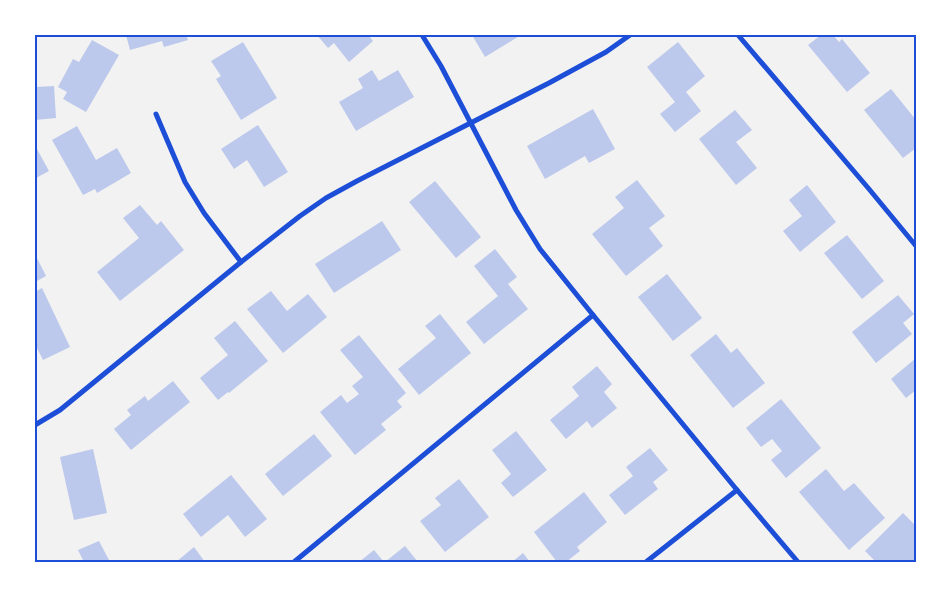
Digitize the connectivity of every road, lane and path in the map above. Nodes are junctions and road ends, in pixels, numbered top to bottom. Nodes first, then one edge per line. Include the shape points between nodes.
1 (422, 35) edge
2 (630, 35) edge
3 (738, 35) edge
4 (156, 114) dead end
5 (470, 122) junction
6 (916, 246) edge
7 (241, 262) junction
8 (593, 316) junction
9 (35, 425) edge
10 (736, 490) junction
11 (294, 562) edge
12 (646, 562) edge
13 (798, 562) edge

1 - 5 street
2 - 5 street via 549,83
3 - 6 street
4 - 7 street via 185,182 204,214
5 - 7 street via 326,198
5 - 8 street via 516,210 540,248
7 - 9 street via 60,410
8 - 10 street
8 - 11 street
10 - 12 street
10 - 13 street

